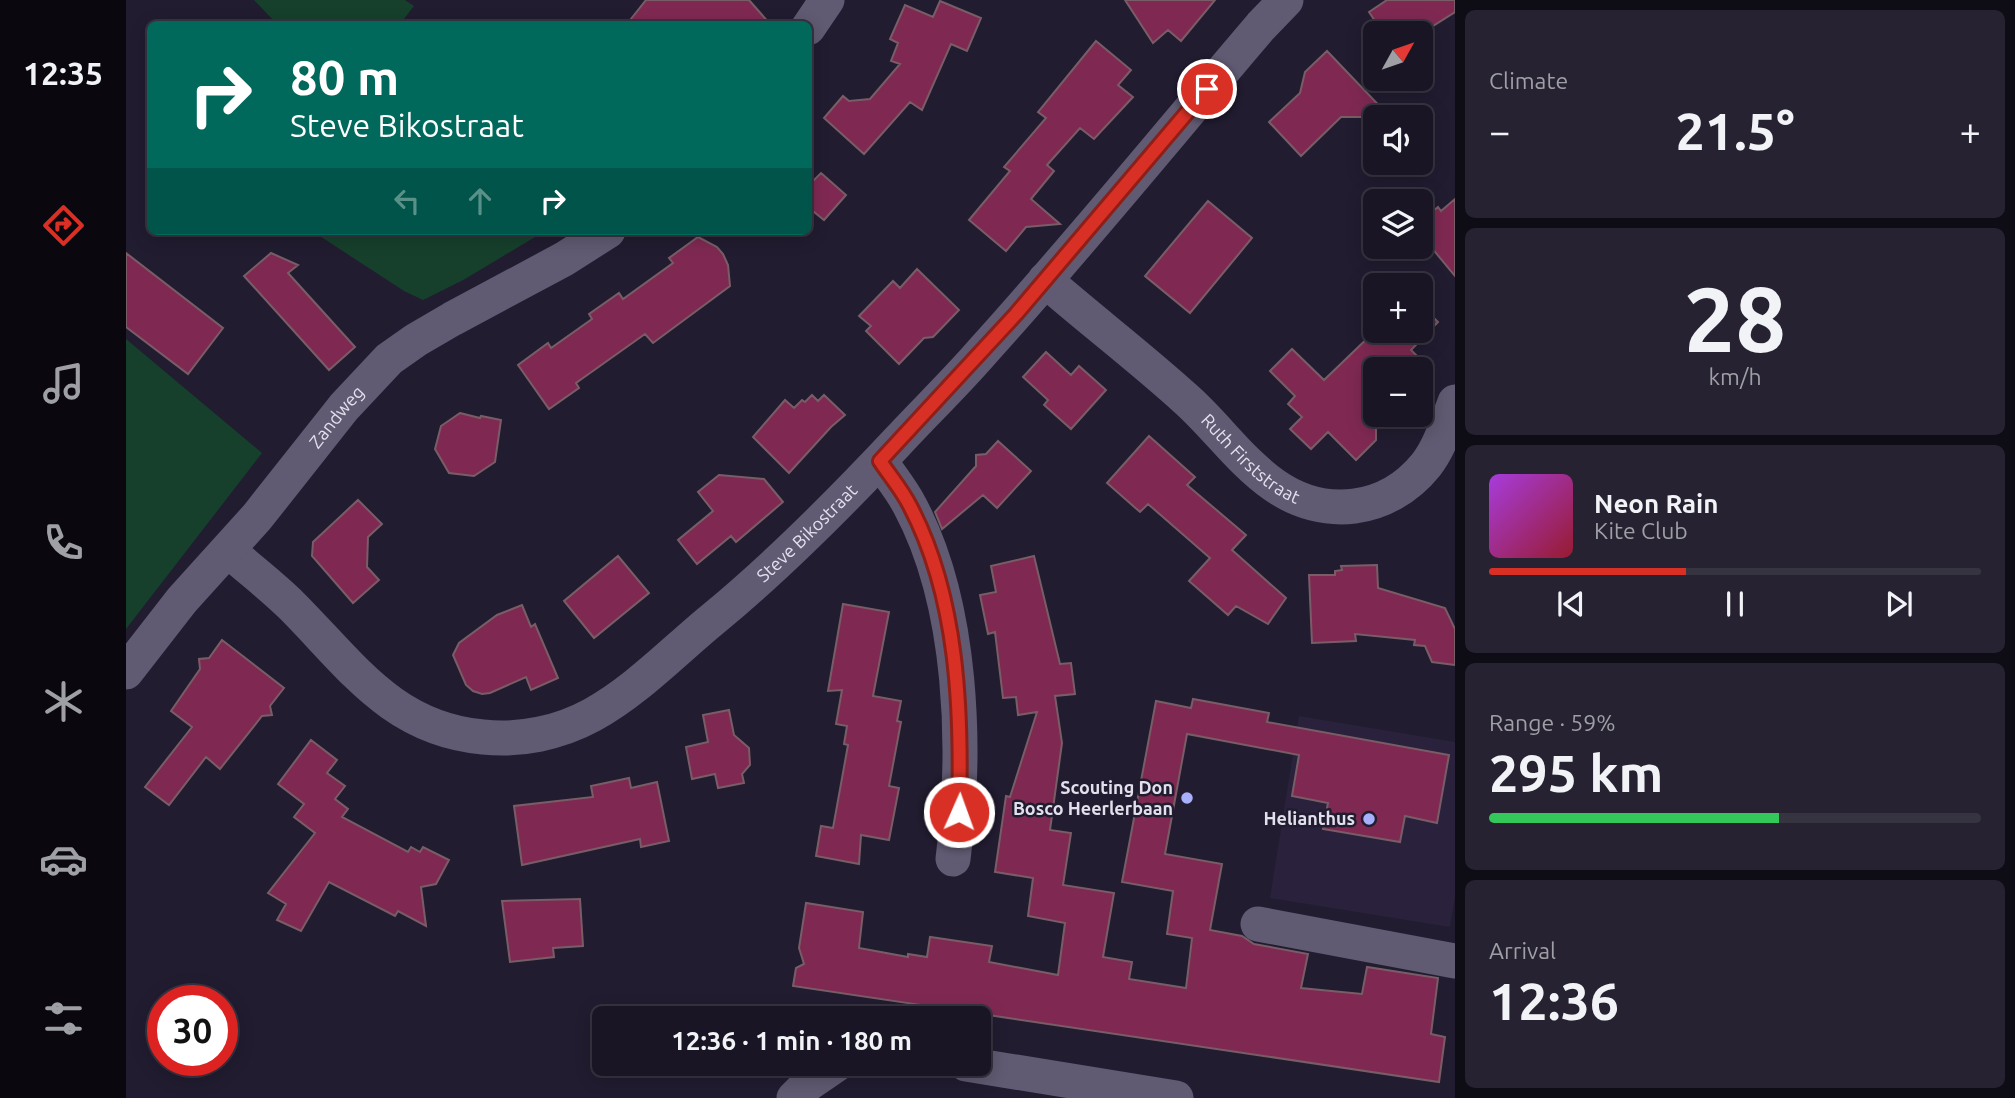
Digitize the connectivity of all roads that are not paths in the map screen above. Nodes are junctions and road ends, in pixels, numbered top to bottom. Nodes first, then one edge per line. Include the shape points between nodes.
1 (827, 0) edge
2 (1286, 0) edge
3 (812, 22) edge
4 (602, 235) edge
5 (1045, 280) junction
6 (1455, 402) edge
7 (880, 461) junction
8 (228, 551) junction
9 (126, 672) edge
10 (953, 859) dead end
11 (1258, 924) dead end
12 (1455, 961) edge
13 (991, 1074) edge
14 (820, 1076) edge
15 (1022, 1086) edge
16 (794, 1098) edge
17 (1176, 1098) edge

1 - 3 street
2 - 5 street, Steve Bikostraat
4 - 8 street, Zandweg via 389,359 344,407
5 - 6 street, Ruth Firststraat via 1155,371 1273,485 1302,501 1350,507 1371,503 1397,489 1426,464
5 - 7 street, Steve Bikostraat
7 - 8 street, Steve Bikostraat via 757,583 623,694 557,730 522,737 483,737 445,730 395,707 371,690 290,604
7 - 10 street via 910,505 932,558 948,624 956,669 960,759
8 - 9 street, Zandweg via 182,600
11 - 12 street
13 - 15 street
14 - 16 street
15 - 17 street

